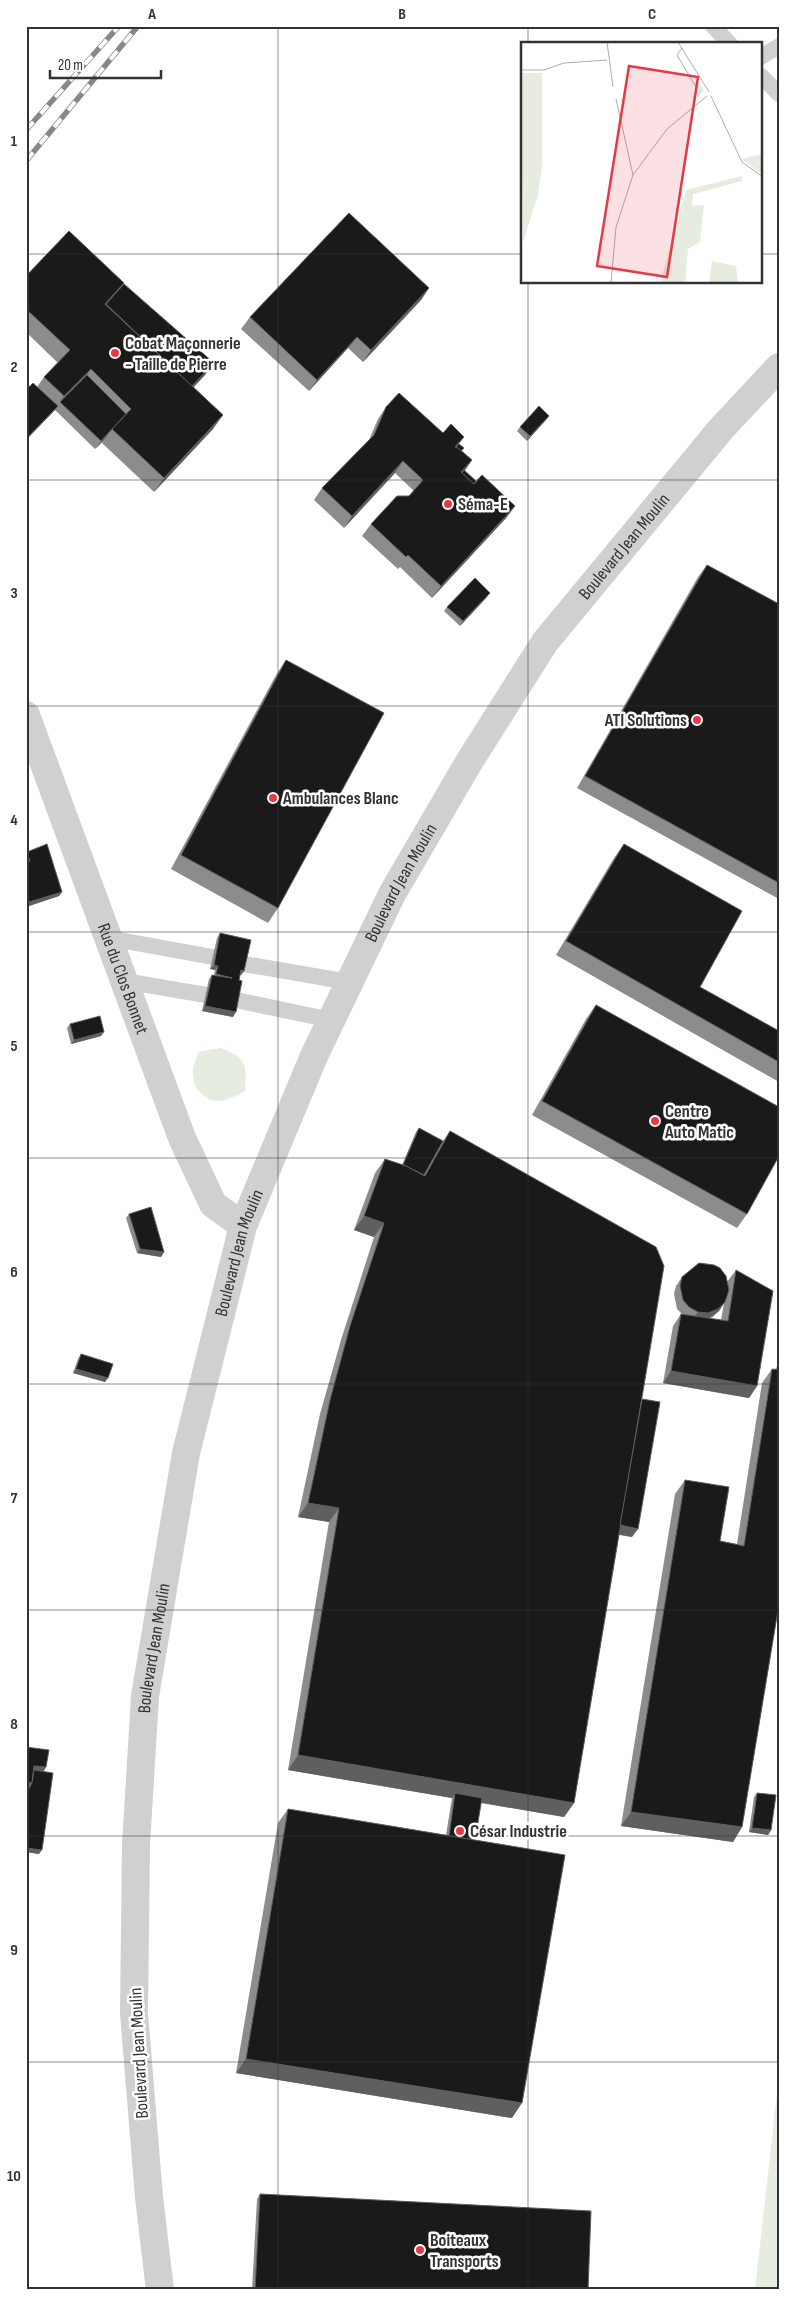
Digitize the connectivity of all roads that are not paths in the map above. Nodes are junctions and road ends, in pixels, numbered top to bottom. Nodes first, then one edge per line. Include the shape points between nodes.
1 (713, 26) edge
2 (728, 42) edge
3 (779, 46) edge
4 (762, 56) edge
5 (762, 77) edge
6 (779, 94) edge
7 (779, 367) edge
8 (26, 715) edge
9 (108, 938) junction
10 (213, 957) edge
11 (244, 964) edge
12 (124, 982) junction
13 (349, 982) junction
14 (206, 995) edge
15 (236, 1000) edge
16 (331, 1020) junction
17 (243, 1226) junction
18 (160, 2290) edge

1 - 2 lane
3 - 4 lane
5 - 6 lane
7 - 13 street, Boulevard Jean Moulin via 721,429 545,642 469,762 392,894
8 - 9 street, Rue du Clos Bonnet
9 - 10 lane
9 - 12 street, Rue du Clos Bonnet
11 - 13 lane
12 - 14 lane
12 - 17 street, Rue du Clos Bonnet via 182,1138 213,1204
13 - 16 street, Boulevard Jean Moulin
15 - 16 lane
16 - 17 street, Boulevard Jean Moulin
17 - 18 street, Boulevard Jean Moulin via 186,1453 145,1696 136,1845 134,2013

